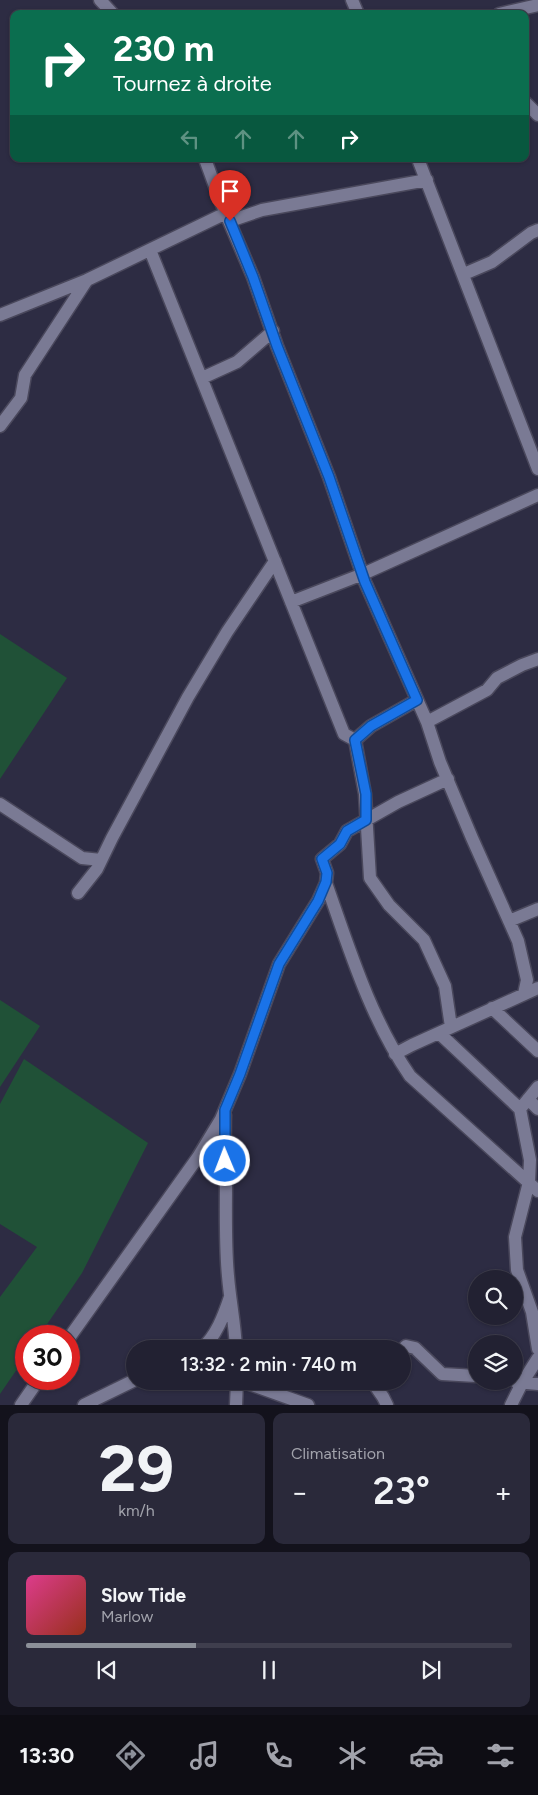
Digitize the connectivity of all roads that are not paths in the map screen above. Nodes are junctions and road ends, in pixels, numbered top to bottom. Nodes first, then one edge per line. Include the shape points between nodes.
1 (100, 0) edge
2 (538, 5) edge
3 (109, 10) edge
4 (517, 10) edge
5 (529, 106) edge
6 (538, 115) edge
7 (206, 162) edge
8 (419, 162) edge
9 (427, 180) junction
10 (228, 217) junction
11 (538, 230) edge
12 (150, 250) junction
13 (464, 274) junction
14 (87, 280) junction
15 (3, 311) edge
16 (273, 331) junction
17 (202, 378) junction
18 (0, 426) edge
19 (538, 469) edge
20 (538, 495) edge
21 (275, 561) junction
22 (363, 574) junction
23 (291, 602) junction
24 (538, 659) edge
25 (417, 700) junction
26 (427, 722) junction
27 (355, 740) junction
28 (448, 779) junction
29 (0, 804) edge
30 (366, 820) junction
31 (101, 860) junction
32 (326, 882) junction
33 (78, 893) dead end
34 (538, 909) edge
35 (509, 921) junction
36 (538, 988) edge
37 (524, 994) junction
38 (492, 1008) junction
39 (451, 1027) junction
40 (439, 1033) junction
41 (538, 1051) edge
42 (395, 1054) junction
43 (538, 1087) edge
44 (528, 1099) junction
45 (520, 1109) junction
46 (538, 1109) edge
47 (225, 1110) junction
48 (533, 1186) edge
49 (230, 1297) junction
50 (78, 1325) edge
51 (209, 1340) edge
52 (235, 1340) edge
53 (411, 1347) edge
54 (538, 1349) edge
55 (538, 1358) edge
56 (468, 1376) edge
57 (523, 1376) edge
58 (523, 1382) edge
59 (126, 1384) edge
60 (538, 1384) edge
61 (31, 1390) edge
62 (237, 1390) edge
63 (266, 1390) edge
64 (378, 1390) edge
65 (516, 1390) edge
66 (21, 1405) edge
67 (84, 1405) edge
68 (236, 1405) edge
69 (308, 1405) edge
70 (387, 1405) edge
71 (511, 1405) edge

1 - 3 street
2 - 4 street
5 - 6 street
7 - 10 street
8 - 9 street
9 - 10 street
9 - 13 street
10 - 12 street
10 - 16 street
11 - 13 street via 492,262
12 - 14 street
12 - 17 street
13 - 19 street
14 - 15 street
14 - 18 street via 25,375 21,398
16 - 17 street via 237,362
16 - 22 street
17 - 21 street
20 - 22 street
21 - 23 street
21 - 31 street via 188,697
22 - 23 street
22 - 25 street
23 - 27 street via 344,734
24 - 26 street via 497,678 487,690
25 - 26 street
25 - 27 street via 371,726
26 - 28 street
27 - 30 street via 366,794
28 - 30 street
28 - 35 street
29 - 31 street via 82,858
30 - 32 street via 347,831 340,844 322,859 327,873
30 - 39 street via 370,878 389,905 424,940 445,986
31 - 33 street
32 - 42 street via 358,973
32 - 47 street via 318,901 279,964
34 - 35 street
35 - 37 street via 526,969
36 - 37 street
37 - 38 street
38 - 39 street
38 - 41 street
39 - 40 street
40 - 42 street
40 - 45 street
42 - 48 street via 410,1076
43 - 44 street
44 - 45 street
44 - 46 street
45 - 48 street
47 - 49 street via 224,1207
47 - 50 street via 198,1156
48 - 54 street via 515,1237 518,1270 532,1312
49 - 51 street via 224,1316
49 - 52 street
53 - 56 street via 442,1374
55 - 57 street
58 - 60 street
59 - 67 street
61 - 66 street
62 - 68 street
63 - 69 street
64 - 70 street
65 - 71 street

